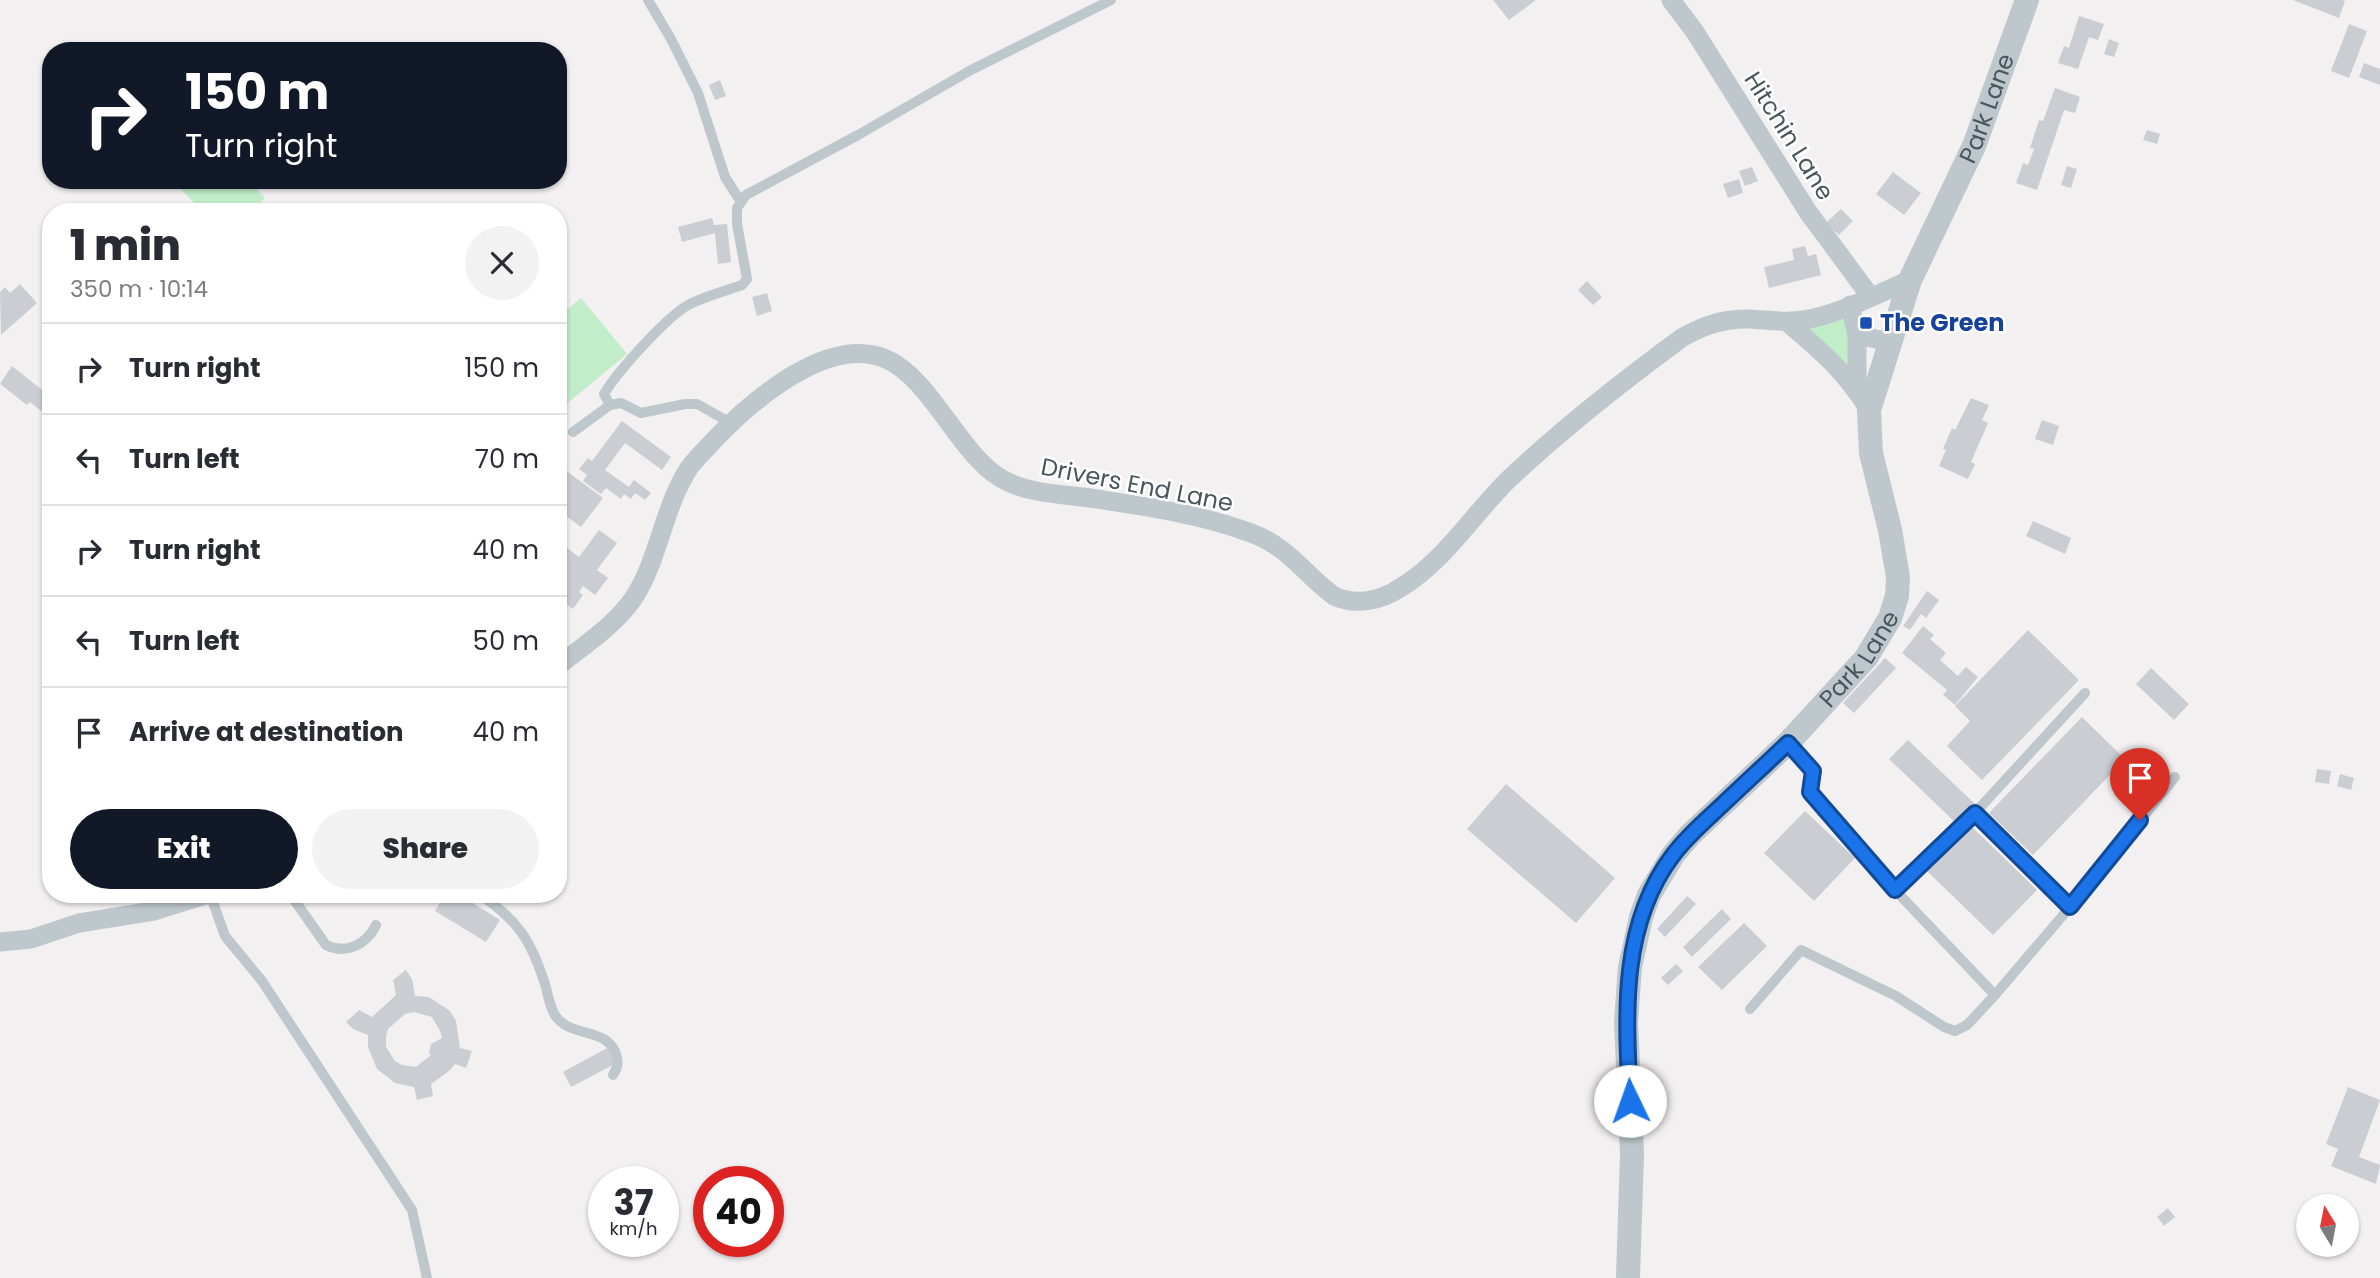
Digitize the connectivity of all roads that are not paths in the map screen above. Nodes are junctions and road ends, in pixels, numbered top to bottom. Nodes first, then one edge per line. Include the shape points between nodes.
1 (648, 0) edge
2 (1111, 0) edge
3 (1671, 0) edge
4 (2027, 0) edge
5 (741, 202) junction
6 (1910, 280) junction
7 (1870, 296) junction
8 (1850, 305) junction
9 (1787, 322) junction
10 (1857, 335) junction
11 (1890, 342) junction
12 (1863, 400) junction
13 (610, 405) junction
14 (731, 423) junction
15 (573, 432) dead end
16 (567, 659) edge
17 (2085, 693) dead end
18 (1788, 743) junction
19 (2175, 777) dead end
20 (1975, 813) junction
21 (1895, 890) junction
22 (180, 903) edge
23 (212, 903) edge
24 (296, 903) edge
25 (491, 903) edge
26 (2070, 907) junction
27 (376, 925) dead end
28 (0, 942) edge
29 (1995, 995) junction
30 (1750, 1009) dead end
31 (614, 1075) dead end
32 (427, 1278) edge
33 (1628, 1278) edge

1 - 5 lane via 698,93 725,177
2 - 5 lane via 971,70 746,195
3 - 7 street, Hitchin Lane via 1814,222
4 - 6 street, Park Lane via 1974,146
5 - 13 lane via 737,224 747,279 673,316 613,378 604,394
6 - 7 street, Drivers End Lane
6 - 11 street, Park Lane
7 - 8 street, Drivers End Lane
8 - 9 street, Drivers End Lane
8 - 10 street
9 - 12 street via 1823,352
9 - 14 street, Drivers End Lane via 1719,321 1683,337 1558,433 1414,578 1366,601 1334,596 1283,548 1251,533 1151,508 1040,491 1003,480 976,456 917,383 887,359 860,354 815,364 776,384
10 - 11 street
10 - 12 street
11 - 12 street, Park Lane
12 - 18 street, Park Lane via 1891,530 1897,596 1890,618 1866,658
13 - 14 lane via 621,403 641,414 697,404
13 - 15 lane
14 - 16 street, Drivers End Lane via 689,468 635,596 622,614
17 - 20 lane
18 - 21 lane via 1813,771 1810,792
18 - 33 street, Park Lane via 1673,855 1641,916 1630,967 1626,1022 1632,1154
19 - 26 lane
20 - 21 lane
20 - 26 lane
21 - 29 lane
22 - 28 street via 79,923 31,939
23 - 32 lane via 229,942 262,981 412,1210
24 - 27 lane via 326,945 335,949 360,944
25 - 31 lane via 524,935 556,1018 612,1047 617,1062
26 - 29 lane
29 - 30 lane via 1967,1025 1955,1031 1896,996 1801,950

